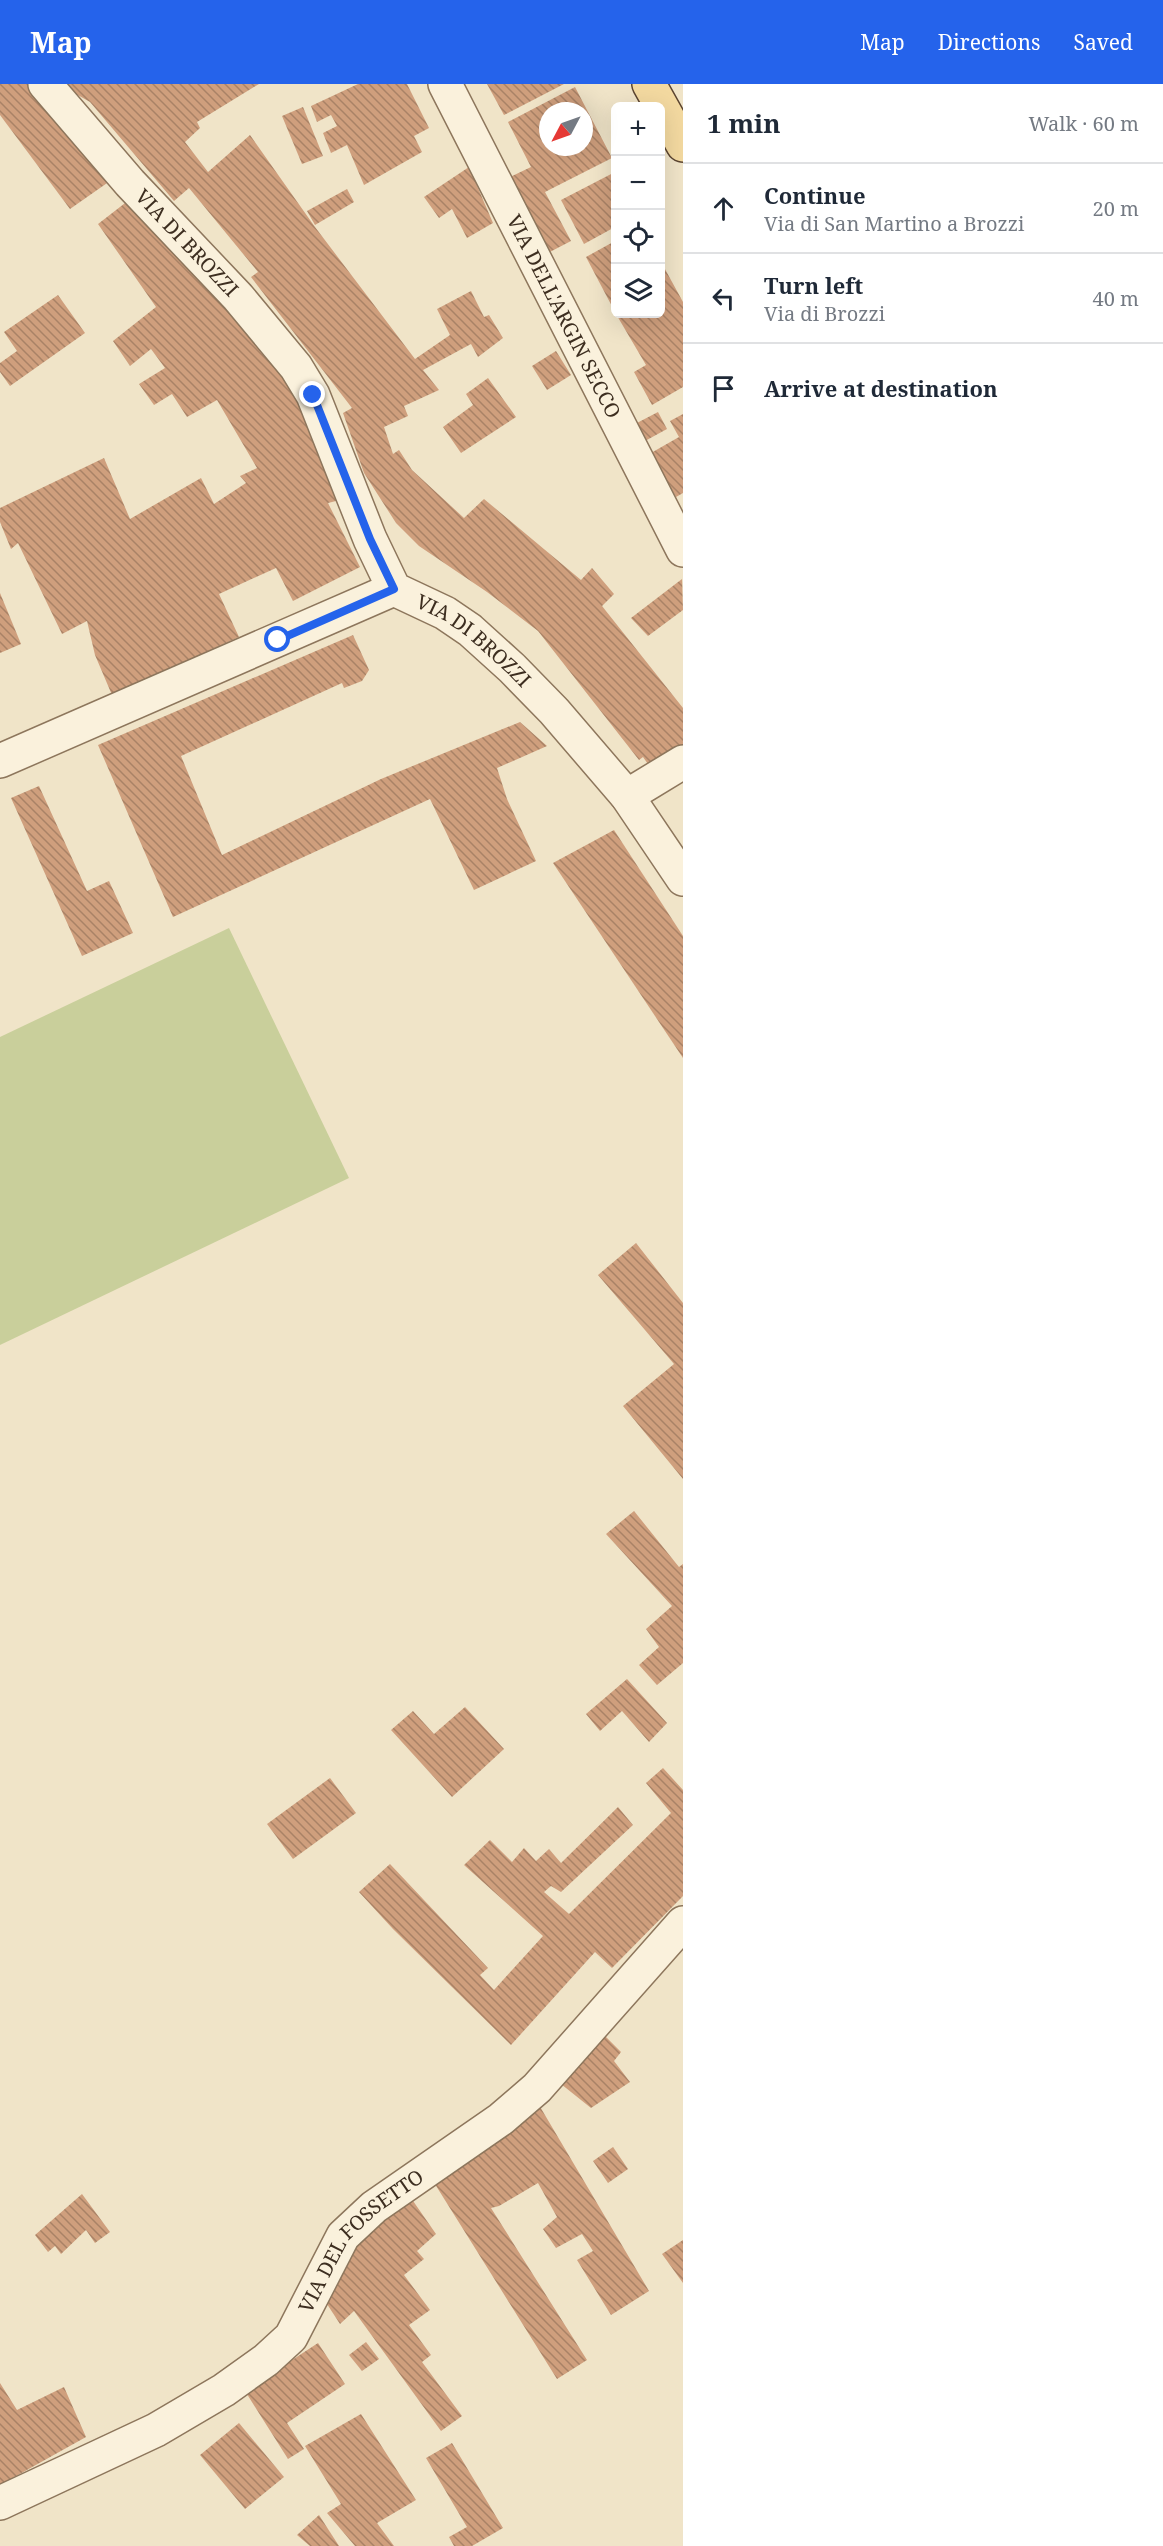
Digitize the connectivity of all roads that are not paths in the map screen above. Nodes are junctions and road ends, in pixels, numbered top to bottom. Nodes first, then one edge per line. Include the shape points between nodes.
1 (45, 84) edge
2 (445, 84) edge
3 (649, 84) edge
4 (683, 146) edge
5 (683, 550) edge
6 (394, 589) junction
7 (0, 761) edge
8 (683, 762) edge
9 (627, 796) junction
10 (683, 879) edge
11 (683, 1923) edge
12 (0, 2503) edge

1 - 6 street, VIA DI BROZZI via 130,183 238,297 296,367 313,395
2 - 5 street, VIA DELL'ARGIN SECCO
3 - 4 main road
6 - 7 street
6 - 9 street, VIA DI BROZZI via 445,613 491,647 554,711
8 - 9 street
9 - 10 street, VIA DI BROZZI
11 - 12 street, VIA DEL FOSSETTO via 537,2088 501,2119 374,2207 343,2236 291,2337 266,2361 156,2430

